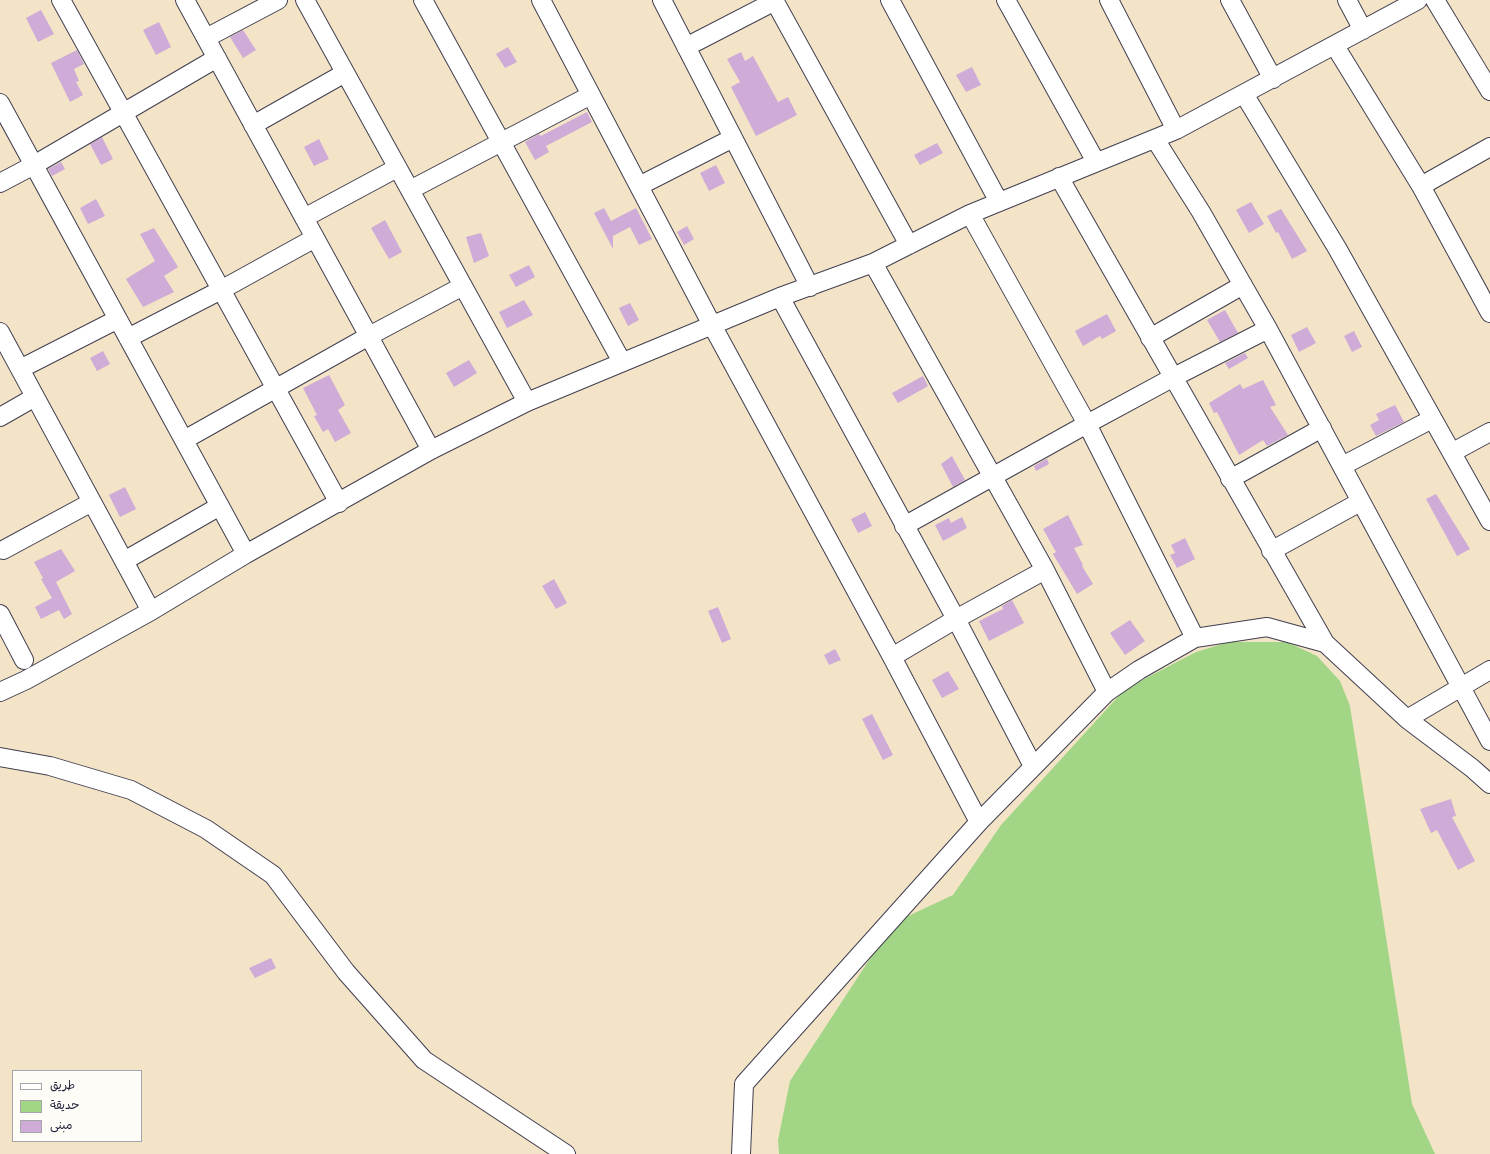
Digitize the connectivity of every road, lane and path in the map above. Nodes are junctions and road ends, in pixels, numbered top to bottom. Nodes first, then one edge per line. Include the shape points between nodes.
1 (61, 0) edge
2 (185, 0) edge
3 (278, 0) edge
4 (305, 0) edge
5 (423, 0) edge
6 (541, 0) edge
7 (662, 0) edge
8 (890, 0) edge
9 (1006, 0) edge
10 (1109, 0) edge
11 (1230, 0) edge
12 (1347, 0) edge
13 (1418, 0) edge
14 (1435, 0) edge
15 (774, 1) edge
16 (1363, 30) junction
17 (206, 38) junction
18 (1335, 46) junction
19 (686, 47) junction
20 (217, 58) junction
21 (346, 73) junction
22 (1273, 79) junction
23 (1490, 92) edge
24 (1244, 94) junction
25 (591, 95) junction
26 (0, 103) edge
27 (123, 112) junction
28 (253, 125) junction
29 (1176, 130) junction
30 (733, 138) junction
31 (1155, 139) junction
32 (501, 142) junction
33 (1490, 147) edge
34 (1096, 162) junction
35 (34, 165) junction
36 (397, 168) junction
37 (1059, 177) junction
38 (0, 183) edge
39 (639, 186) junction
40 (1420, 186) junction
41 (410, 190) junction
42 (999, 202) junction
43 (970, 214) junction
44 (304, 218) junction
45 (315, 238) junction
46 (909, 245) junction
47 (873, 263) junction
48 (463, 286) junction
49 (1243, 286) junction
50 (810, 287) junction
51 (221, 290) junction
52 (780, 297) junction
53 (1490, 313) edge
54 (118, 319) junction
55 (712, 325) junction
56 (1268, 329) junction
57 (0, 332) edge
58 (369, 336) junction
59 (128, 338) junction
60 (1150, 338) junction
61 (622, 362) junction
62 (20, 370) junction
63 (1172, 378) junction
64 (276, 388) junction
65 (35, 397) junction
66 (527, 402) junction
67 (0, 416) edge
68 (1432, 419) junction
69 (1087, 424) junction
70 (1322, 428) junction
71 (1490, 432) edge
72 (184, 440) junction
73 (432, 450) junction
74 (1453, 452) junction
75 (1342, 466) junction
76 (993, 477) junction
77 (1230, 479) junction
78 (92, 502) junction
79 (1360, 502) junction
80 (339, 503) junction
81 (220, 506) junction
82 (1490, 521) edge
83 (904, 526) junction
84 (3, 550) dead end
85 (1271, 551) junction
86 (246, 554) junction
87 (124, 561) junction
88 (1045, 570) junction
89 (151, 611) junction
90 (0, 614) edge
91 (956, 619) junction
92 (1195, 638) junction
93 (1324, 643) junction
94 (892, 657) junction
95 (24, 660) dead end
96 (1490, 670) edge
97 (1462, 687) junction
98 (0, 692) edge
99 (1107, 692) junction
100 (1406, 719) junction
101 (1490, 741) edge
102 (0, 757) edge
103 (1033, 766) junction
104 (1490, 784) edge
105 (979, 822) junction
106 (566, 1154) edge
107 (741, 1154) edge

1 - 27 street
2 - 17 street
3 - 17 street
4 - 21 street
5 - 32 street
6 - 25 street
7 - 19 street
8 - 42 street
9 - 34 street
10 - 29 street
11 - 22 street
12 - 16 street
13 - 16 street
14 - 23 street
15 - 19 street
15 - 46 street
16 - 18 street
17 - 20 street
18 - 22 street
18 - 40 street
19 - 30 street
20 - 27 street
20 - 28 street
21 - 28 street
21 - 36 street
22 - 24 street
24 - 29 street
24 - 68 street via 1337,248
25 - 32 street
25 - 39 street
26 - 35 street
27 - 35 street
27 - 51 street
28 - 44 street
29 - 31 street
30 - 39 street
30 - 50 street
31 - 34 street
31 - 49 street
32 - 41 street
32 - 61 street
33 - 40 street
34 - 37 street
35 - 38 street
35 - 54 street
36 - 41 street
36 - 44 street
37 - 42 street
37 - 60 street
39 - 55 street
40 - 53 street
41 - 48 street
42 - 43 street
43 - 46 street
43 - 69 street
44 - 45 street
45 - 51 street
45 - 58 street
46 - 47 street
47 - 50 street
47 - 76 street
48 - 58 street
48 - 66 street
49 - 56 street
49 - 60 street
50 - 52 street
51 - 59 street
51 - 64 street
52 - 55 street
52 - 83 street
54 - 59 street
54 - 62 street
55 - 61 street
55 - 94 street
56 - 63 street
56 - 70 street
57 - 62 street
58 - 64 street
58 - 73 street
59 - 72 street
60 - 63 street
61 - 66 street
62 - 65 street
63 - 69 street
63 - 77 street
64 - 72 street
64 - 80 street
65 - 67 street
65 - 78 street
66 - 73 street
68 - 74 street
68 - 75 street
69 - 76 street
69 - 92 street
70 - 75 street
70 - 77 street
71 - 74 street
72 - 81 street
73 - 80 street
74 - 82 street
75 - 79 street
76 - 83 street
76 - 88 street
77 - 85 street
78 - 84 street
78 - 87 street
79 - 85 street
79 - 97 street
80 - 86 street
81 - 86 street
81 - 87 street
83 - 91 street
85 - 93 street
86 - 89 street
87 - 89 street
88 - 91 street
88 - 99 street
89 - 98 street
90 - 95 street
91 - 94 street
91 - 103 street
92 - 93 street via 1267,627
92 - 99 street via 1139,670
93 - 100 street
94 - 105 street
96 - 97 street
97 - 100 street
97 - 101 street
99 - 103 street
100 - 104 street
102 - 106 street via 50,766 131,790 206,829 274,874 346,972 424,1060
103 - 105 street
105 - 107 street via 744,1084

